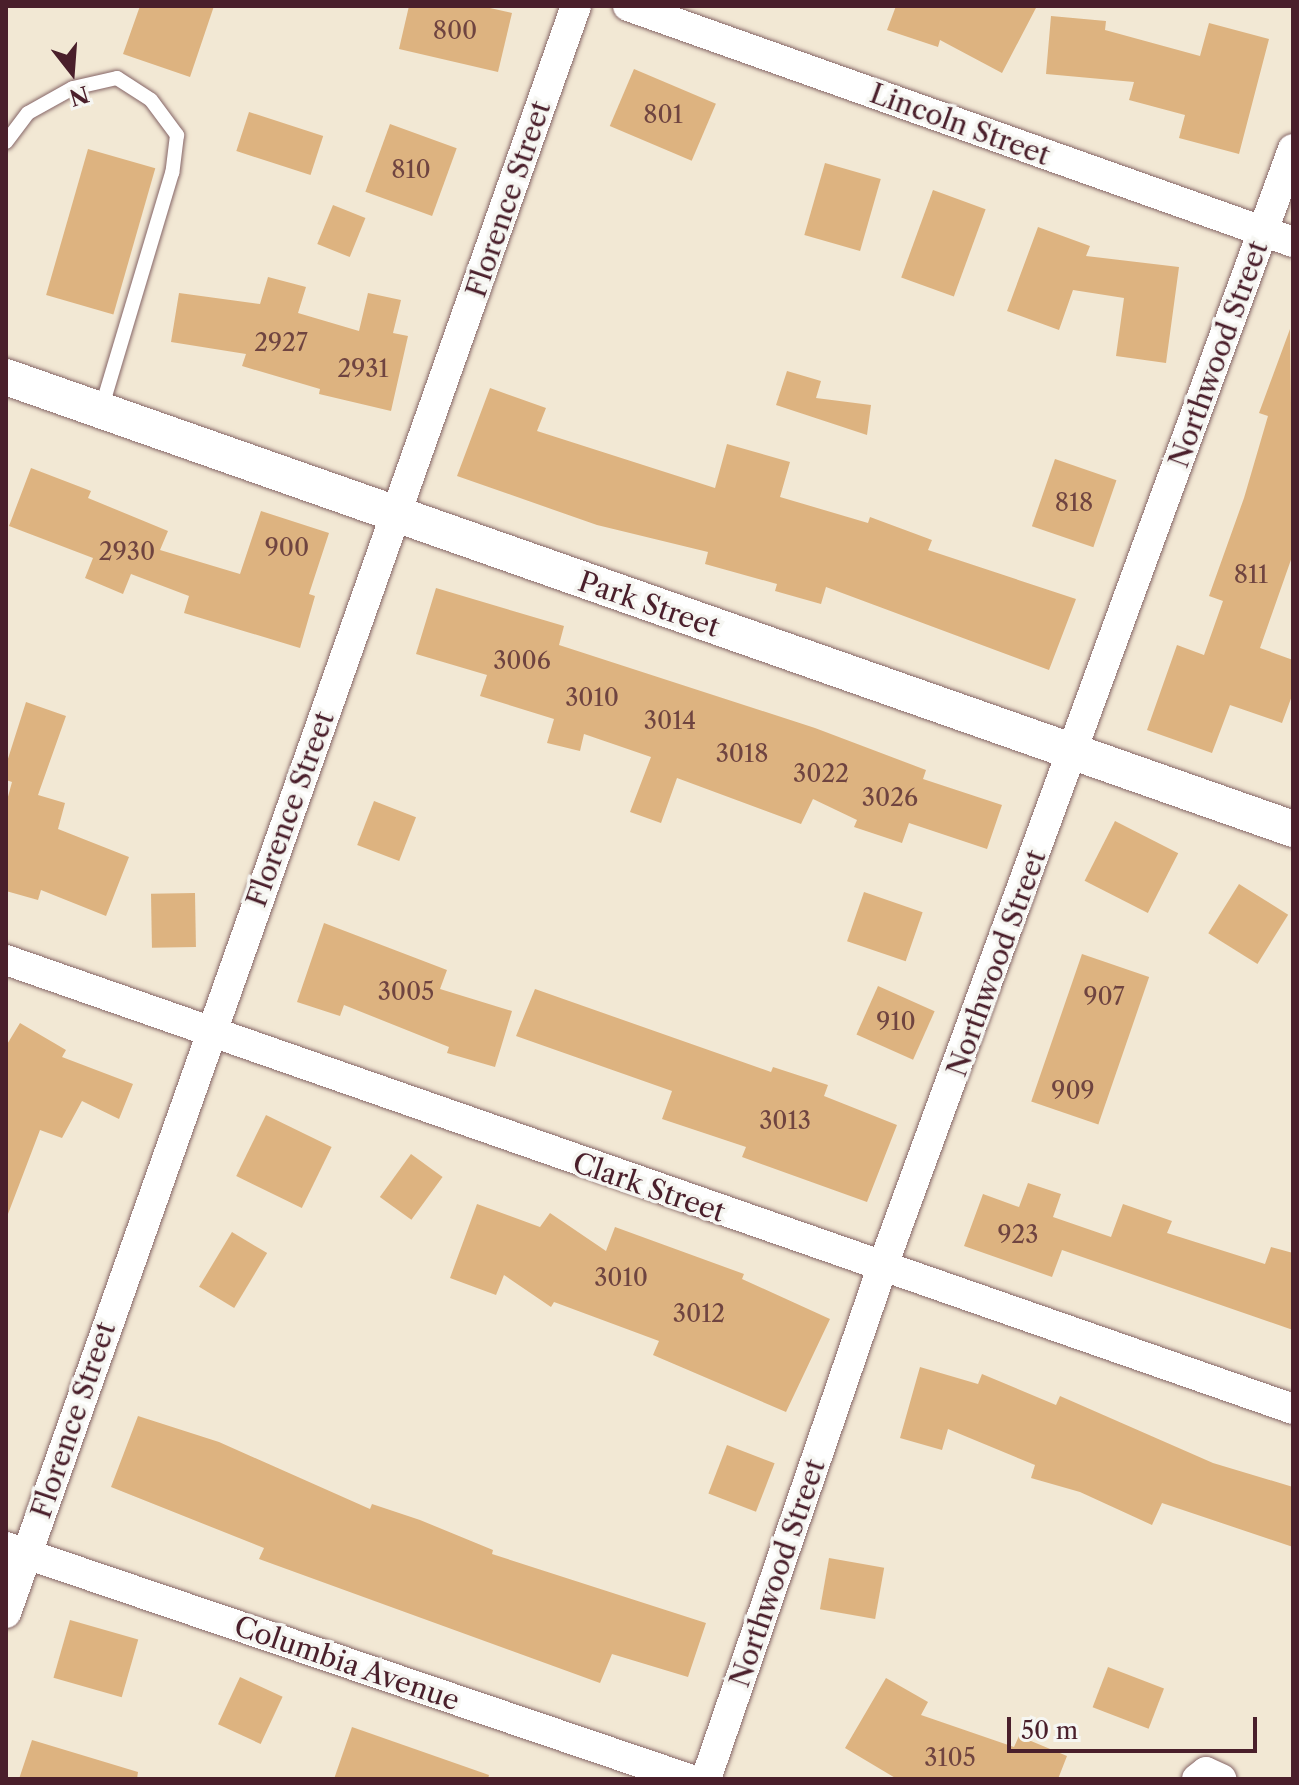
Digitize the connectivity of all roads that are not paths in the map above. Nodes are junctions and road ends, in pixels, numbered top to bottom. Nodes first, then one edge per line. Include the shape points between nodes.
1 (576, 6) edge
2 (628, 6) edge
3 (6, 142) edge
4 (1293, 149) edge
5 (1263, 231) junction
6 (1293, 242) edge
7 (6, 377) edge
8 (101, 411) junction
9 (396, 517) junction
10 (1074, 751) junction
11 (1293, 829) edge
12 (6, 960) edge
13 (209, 1033) junction
14 (882, 1268) junction
15 (1293, 1409) edge
16 (16, 1551) edge
17 (6, 1613) edge
18 (689, 1779) edge
19 (706, 1779) edge
20 (1197, 1779) edge
21 (1221, 1779) edge

1 - 9 street, Florence Street
2 - 5 street, Lincoln Street
3 - 8 lane via 28,113 73,88 117,78 151,100 177,135 172,173
4 - 5 street, Northwood Street
5 - 6 street, Lincoln Street
5 - 10 street, Northwood Street
7 - 8 street, Park Street
8 - 9 street, Park Street
9 - 10 street, Park Street
9 - 13 street, Florence Street
10 - 11 street, Park Street
10 - 14 street, Northwood Street
12 - 13 street, Clark Street
13 - 14 street, Clark Street
13 - 16 street, Florence Street
14 - 15 street, Clark Street
14 - 19 street, Northwood Street
16 - 17 street, Florence Street
16 - 18 street, Columbia Avenue
20 - 21 street via 1206,1772

